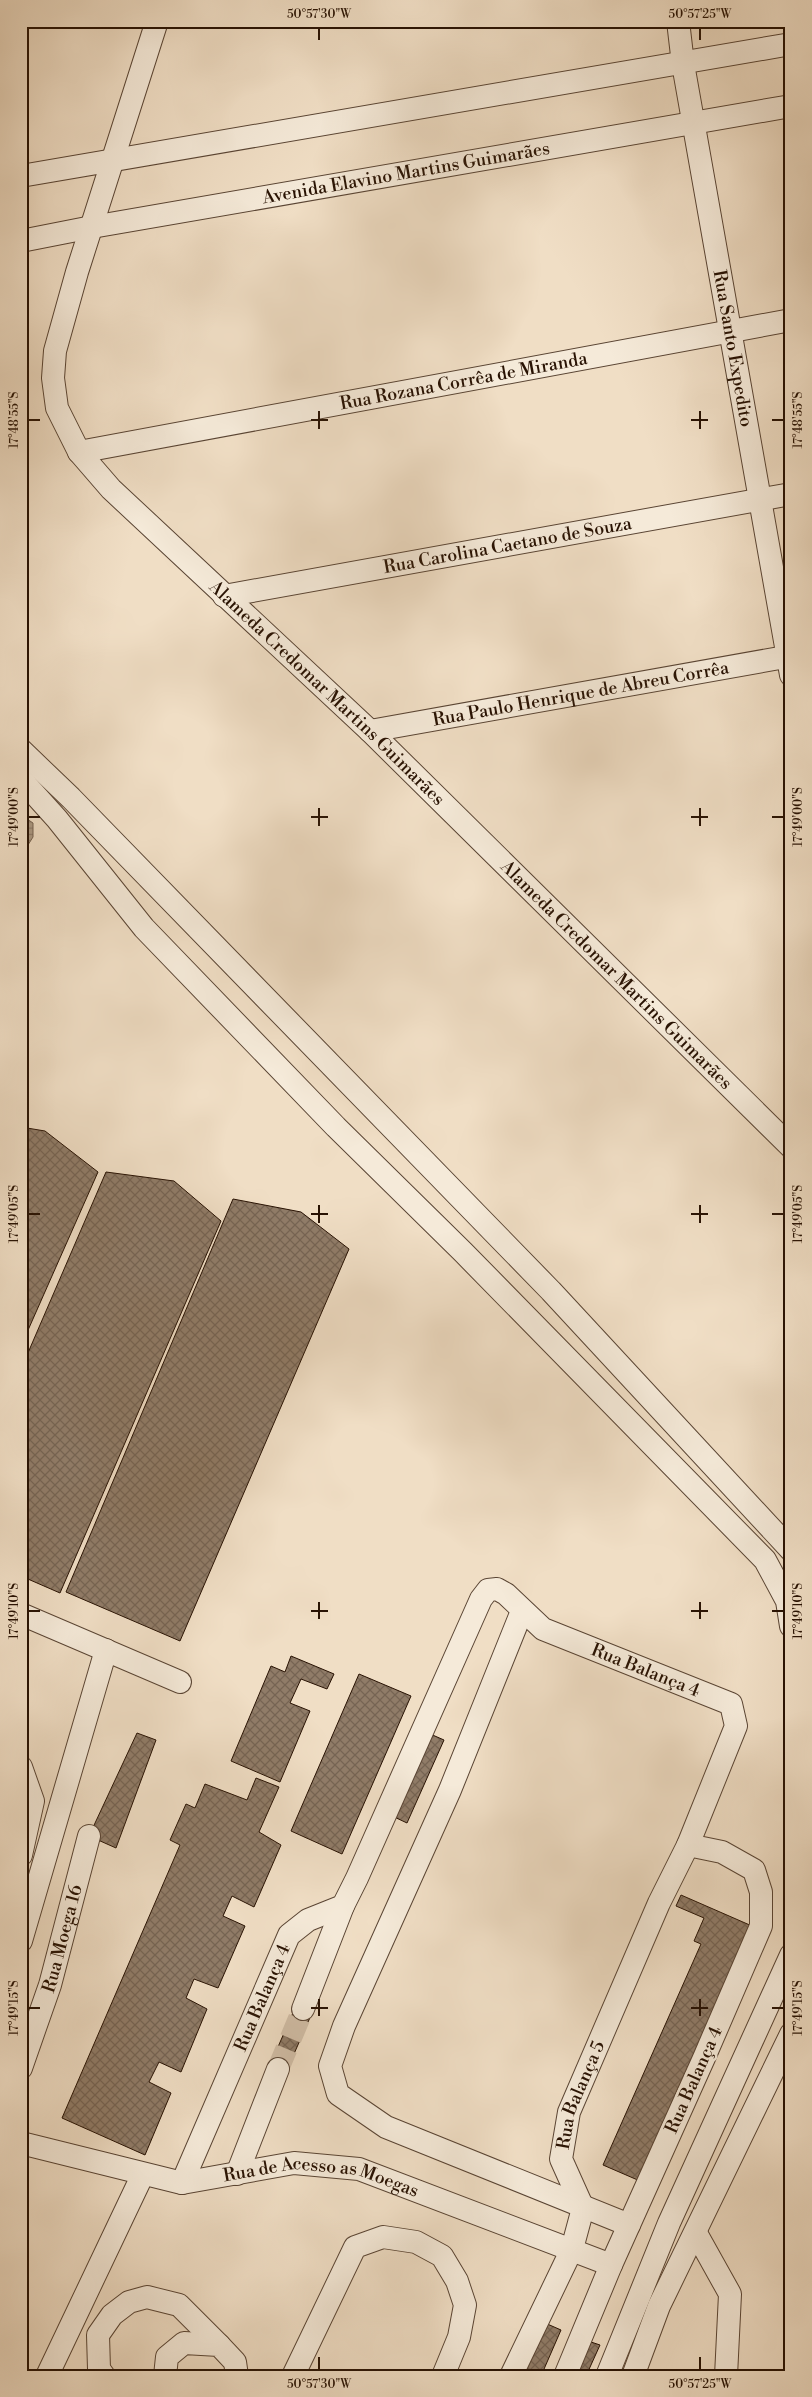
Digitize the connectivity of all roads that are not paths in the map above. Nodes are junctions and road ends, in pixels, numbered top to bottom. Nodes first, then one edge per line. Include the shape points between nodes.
1 (157, 21) edge
2 (678, 21) edge
3 (791, 44) edge
4 (683, 64) junction
5 (791, 106) edge
6 (694, 123) junction
7 (112, 162) junction
8 (21, 176) edge
9 (92, 227) junction
10 (21, 242) edge
11 (791, 320) edge
12 (730, 330) junction
13 (78, 452) junction
14 (791, 494) edge
15 (760, 500) junction
16 (224, 596) junction
17 (790, 662) edge
18 (370, 731) junction
19 (21, 750) edge
20 (21, 779) edge
21 (791, 1147) edge
22 (791, 1550) edge
23 (522, 1611) junction
24 (21, 1614) edge
25 (791, 1626) edge
26 (106, 1650) junction
27 (180, 1682) dead end
28 (21, 1767) edge
29 (89, 1836) dead end
30 (688, 1845) junction
31 (21, 1855) edge
32 (343, 1906) junction
33 (21, 1941) edge
34 (791, 1955) edge
35 (303, 2009) tunnel mouth
36 (791, 2034) edge
37 (21, 2068) edge
38 (278, 2069) tunnel mouth
39 (21, 2143) edge
40 (143, 2174) junction
41 (236, 2174) junction
42 (182, 2183) junction
43 (583, 2208) junction
44 (629, 2225) junction
45 (696, 2232) junction
46 (572, 2249) junction
47 (611, 2265) junction
48 (219, 2345) junction
49 (47, 2376) edge
50 (104, 2376) edge
51 (165, 2376) edge
52 (236, 2376) edge
53 (293, 2376) edge
54 (443, 2376) edge
55 (511, 2376) edge
56 (565, 2376) edge
57 (607, 2376) edge
58 (633, 2376) edge
59 (726, 2376) edge

1 - 7 street, Alameda Credomar Martins Guimarães
2 - 4 street, Rua Santo Expedito
3 - 4 street
4 - 6 street, Rua Santo Expedito
4 - 7 street
5 - 6 street, Avenida Elavino Martins Guimarães
6 - 9 street, Avenida Elavino Martins Guimarães
6 - 12 street, Rua Santo Expedito
7 - 8 street
7 - 9 street, Alameda Credomar Martins Guimarães
9 - 10 street, Avenida Elavino Martins Guimarães
9 - 13 street, Alameda Credomar Martins Guimarães via 55,351 53,378 57,408
11 - 12 street, Rua Rozana Corrêa de Miranda
12 - 13 street, Rua Rozana Corrêa de Miranda
12 - 15 street, Rua Santo Expedito
13 - 16 street, Alameda Credomar Martins Guimarães via 111,489
14 - 15 street, Rua Carolina Caetano de Souza
15 - 16 street, Rua Carolina Caetano de Souza
15 - 17 street, Rua Santo Expedito
16 - 18 street, Alameda Credomar Martins Guimarães
17 - 18 street, Rua Paulo Henrique de Abreu Corrêa
18 - 21 street, Alameda Credomar Martins Guimarães
19 - 22 street via 551,1291
20 - 25 street via 58,819 158,942 336,1127 464,1252 765,1560 786,1601
23 - 30 street, Rua Balança 4 via 543,1629 731,1704 736,1726
23 - 32 street, Rua Balança 4 via 497,1589 488,1590 481,1599
23 - 43 street via 450,1790 344,2026 330,2066 338,2094 386,2127
24 - 26 street
26 - 27 street
26 - 33 street
28 - 31 street via 33,1801
29 - 37 street, Rua Moega 16 via 50,1985
30 - 43 street, Rua Balança 5 via 569,2112 562,2158
30 - 44 street, Rua Balança 4 via 722,1852 754,1870 761,1892 761,1926
32 - 35 street
32 - 42 street, Rua Balança 4 via 308,1920 288,1935
34 - 57 street via 669,2223
36 - 45 street
38 - 41 street
39 - 40 street, Rua de Acesso as Moegas
40 - 42 street, Rua de Acesso as Moegas
40 - 49 street
41 - 42 street, Rua de Acesso as Moegas
41 - 46 street, Rua de Acesso as Moegas via 294,2162 359,2168
43 - 44 street
43 - 46 street
44 - 47 street, Rua Balança 4
45 - 58 street via 659,2306
45 - 59 street via 730,2294
46 - 47 street, Rua de Acesso as Moegas
46 - 55 street
47 - 56 street, Rua Balança 4
48 - 50 street via 179,2306 147,2298 129,2302 112,2316 98,2335 99,2370
48 - 51 street via 184,2343 167,2357
48 - 52 street via 235,2362
53 - 54 street via 354,2246 383,2237 416,2242 442,2256 457,2281 465,2306 459,2337

